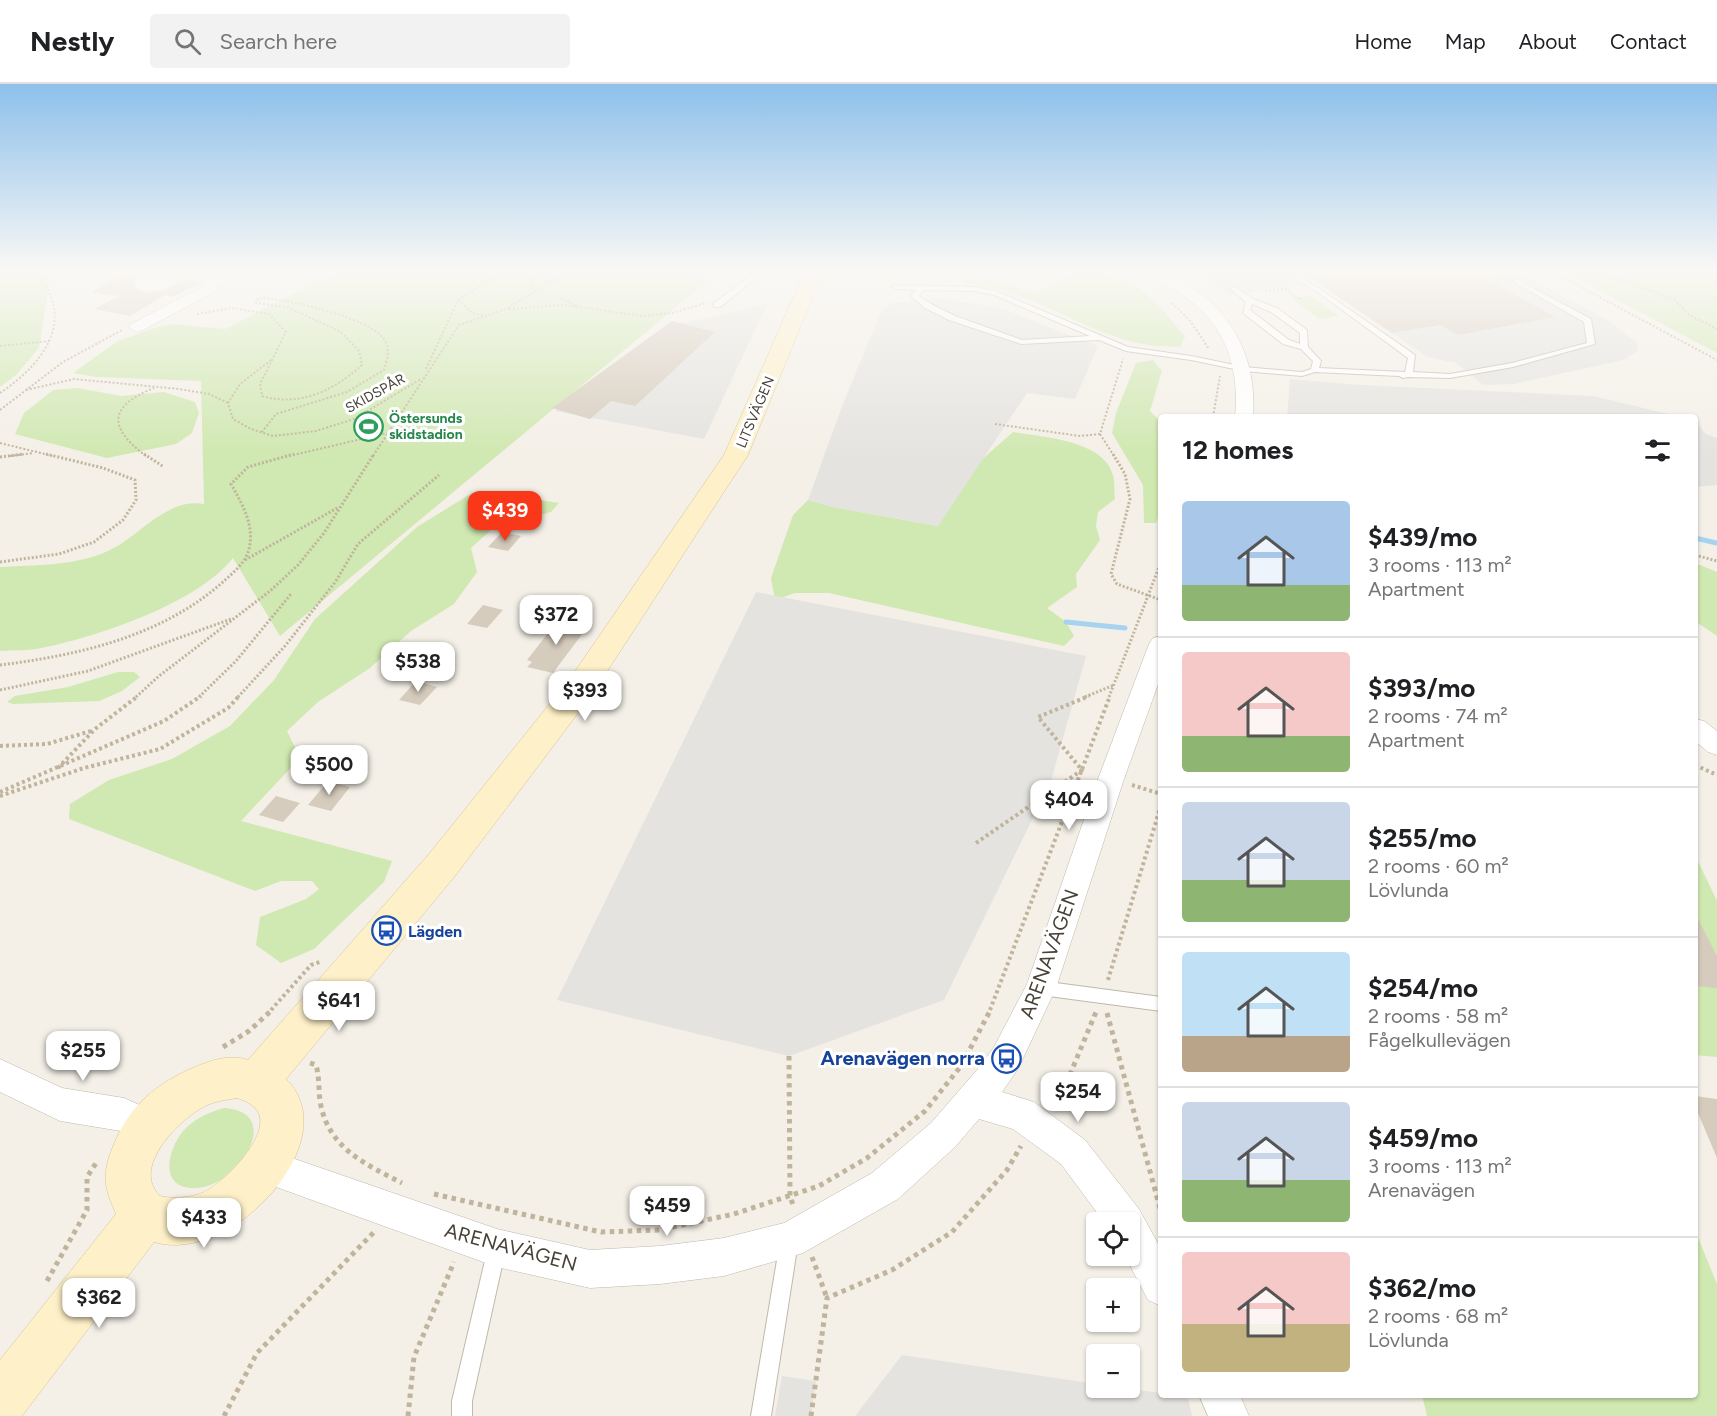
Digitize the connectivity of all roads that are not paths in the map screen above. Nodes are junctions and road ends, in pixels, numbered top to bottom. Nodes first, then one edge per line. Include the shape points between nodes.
1 (790, 331) edge
2 (990, 331) edge
3 (1084, 331) edge
4 (1227, 331) edge
5 (1272, 331) edge
6 (1303, 331) edge
7 (1386, 331) edge
8 (1589, 331) edge
9 (1100, 338) junction
10 (1304, 347) junction
11 (1244, 369) junction
12 (1315, 370) junction
13 (1403, 376) junction
14 (1328, 382) dead end
15 (1244, 414) edge
16 (1158, 652) edge
17 (1698, 730) edge
18 (1717, 745) edge
19 (1041, 988) junction
20 (1158, 1004) edge
21 (269, 1067) junction
22 (0, 1075) edge
23 (974, 1101) junction
24 (147, 1126) junction
25 (266, 1167) junction
26 (1118, 1212) edge
27 (145, 1215) junction
28 (796, 1236) junction
29 (481, 1242) junction
30 (1140, 1247) edge
31 (1158, 1281) edge
32 (1220, 1398) edge
33 (0, 1402) edge
34 (462, 1416) edge
35 (761, 1416) edge
36 (1229, 1416) edge

1 - 21 main road, LITSVÄGEN via 736,456 580,688 435,874
2 - 9 lane via 1021,342
3 - 9 lane
4 - 11 street
5 - 10 lane via 1286,342
6 - 10 lane
7 - 13 lane via 1412,357 1409,373
8 - 13 lane via 1591,344 1513,365 1450,376
9 - 11 lane via 1126,349
10 - 12 lane via 1317,360
11 - 12 lane via 1302,374
11 - 15 street
12 - 13 lane
12 - 14 lane
16 - 19 street, ARENAVÄGEN
17 - 18 street
19 - 20 lane
19 - 23 street, ARENAVÄGEN via 1006,1058
21 - 24 main road via 190,1090
21 - 25 main road via 282,1114 279,1140
22 - 24 street via 60,1104 124,1116
23 - 26 street via 1022,1114 1073,1152
23 - 28 street, ARENAVÄGEN via 943,1135 885,1186
24 - 27 main road via 133,1152 127,1177 131,1199
25 - 27 main road via 220,1209 192,1220 166,1222
25 - 29 street, ARENAVÄGEN via 403,1200
27 - 33 main road
28 - 29 street, ARENAVÄGEN via 724,1257 590,1269
28 - 35 lane
29 - 34 lane
30 - 31 street
32 - 36 street

